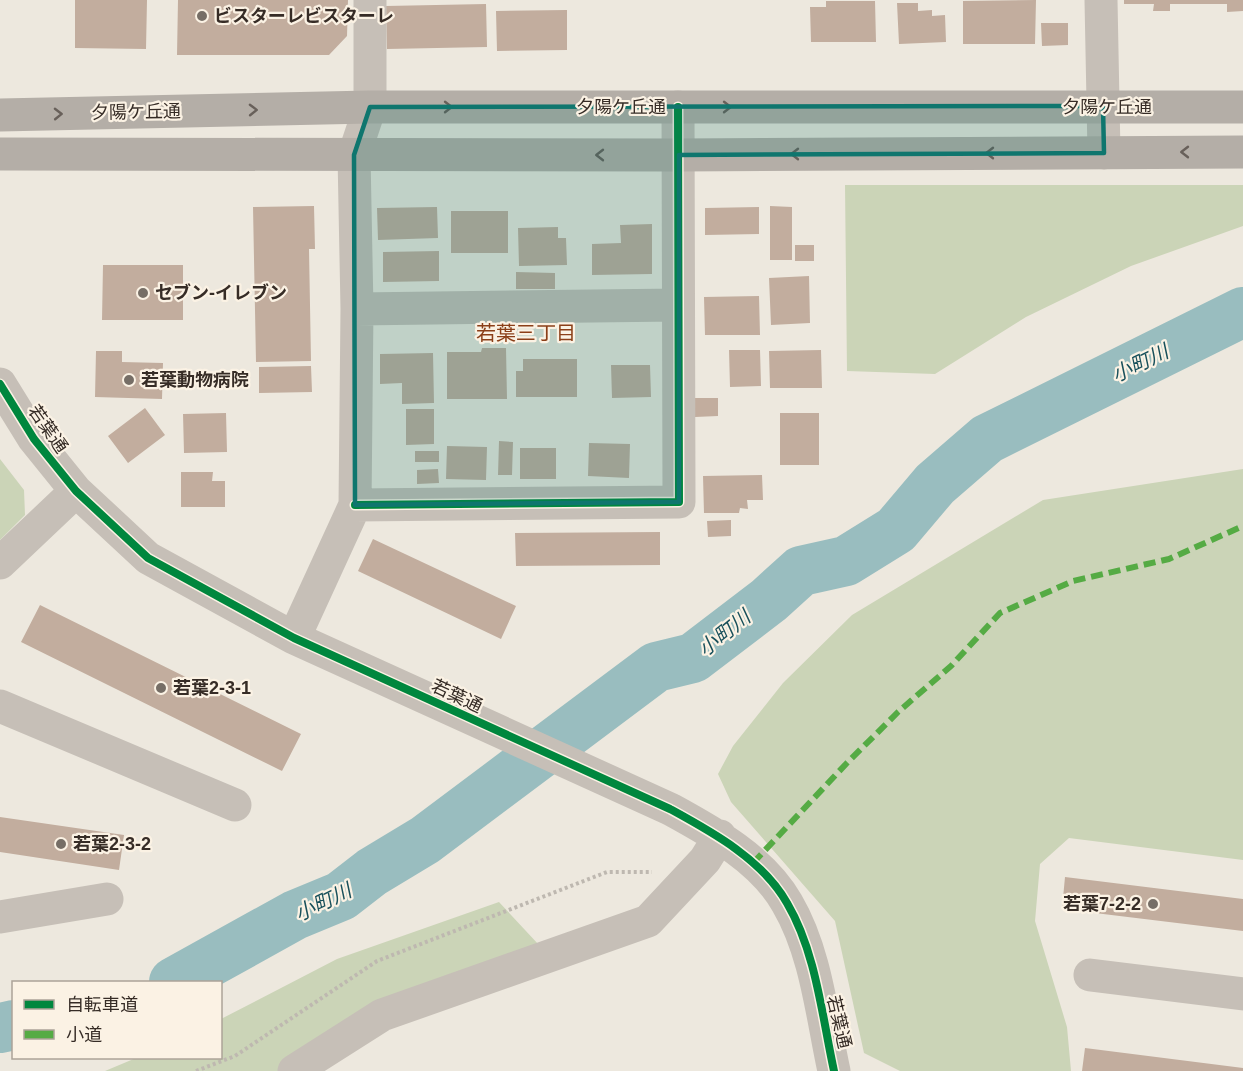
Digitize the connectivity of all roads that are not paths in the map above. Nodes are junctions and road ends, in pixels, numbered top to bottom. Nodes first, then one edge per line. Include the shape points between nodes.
1 (370, 0) edge
2 (1101, 0) edge
3 (1103, 106) junction
4 (370, 107) junction
5 (678, 107) junction
6 (1243, 107) edge
7 (0, 115) edge
8 (1243, 152) edge
9 (1104, 153) junction
10 (0, 154) edge
11 (354, 155) junction
12 (679, 155) junction
13 (678, 305) junction
14 (357, 309) junction
15 (0, 384) edge
16 (76, 491) junction
17 (355, 506) junction
18 (0, 563) edge
19 (294, 638) junction
20 (0, 706) edge
21 (235, 805) dead end
22 (720, 836) junction
23 (107, 898) dead end
24 (0, 917) edge
25 (1090, 975) dead end
26 (1243, 994) edge
27 (294, 1071) edge
28 (834, 1071) edge

1 - 4 street
2 - 3 street
5 -> 3 main road, 夕陽ケ丘通
3 - 6 main road, 夕陽ケ丘通
3 - 9 street
4 -> 5 main road, 夕陽ケ丘通
7 -> 4 main road, 夕陽ケ丘通
4 - 11 street
5 - 12 street
8 -> 9 main road
9 -> 12 main road
10 - 11 main road
12 -> 11 main road
11 - 14 street
12 - 13 street
13 - 14 street
13 - 17 street via 679,502
14 - 17 street
15 - 16 street, 若葉通 via 34,439
16 - 18 street
16 - 19 street, 若葉通 via 148,558
17 - 19 street
19 - 22 street, 若葉通 via 670,809
20 - 21 street
22 - 27 street via 705,860 648,921 382,1014
22 - 28 street, 若葉通 via 753,863 786,901 805,939
23 - 24 street
25 - 26 street

